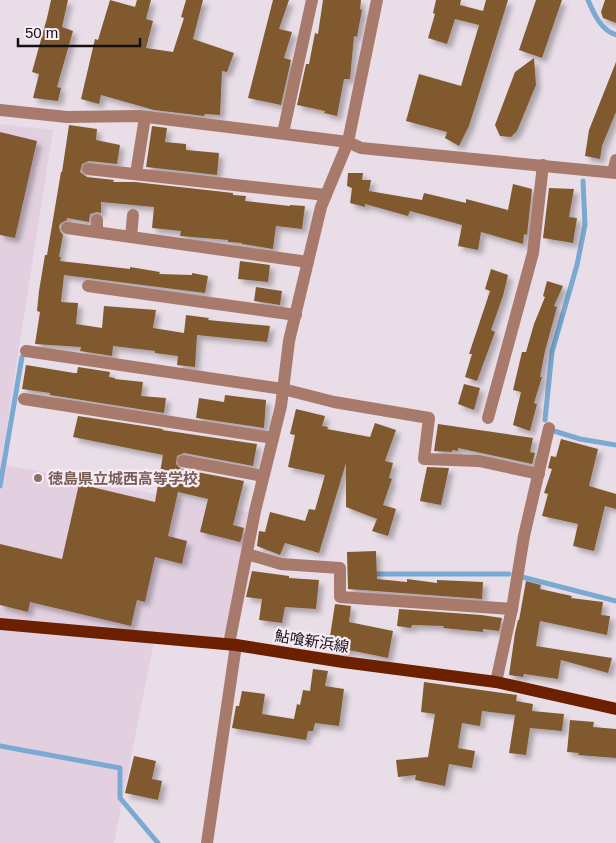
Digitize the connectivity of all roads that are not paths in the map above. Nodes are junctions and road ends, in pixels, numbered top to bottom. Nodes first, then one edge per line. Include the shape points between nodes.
1 (312, 0) edge
2 (376, 0) edge
3 (0, 110) edge
4 (146, 117) junction
5 (283, 133) junction
6 (348, 142) junction
7 (543, 165) junction
8 (615, 168) edge
9 (88, 169) dead end
10 (136, 174) junction
11 (326, 195) junction
12 (133, 215) dead end
13 (67, 228) dead end
14 (131, 237) junction
15 (308, 262) junction
16 (88, 286) dead end
17 (296, 314) junction
18 (26, 351) dead end
19 (283, 389) junction
20 (24, 399) dead end
21 (488, 418) dead end
22 (549, 428) dead end
23 (273, 438) junction
24 (183, 461) dead end
25 (539, 474) junction
26 (263, 476) junction
27 (246, 554) junction
28 (512, 609) junction
29 (0, 624) edge
30 (232, 645) junction
31 (496, 682) junction
32 (616, 710) edge
33 (207, 843) edge

1 - 5 street
2 - 6 street
3 - 4 street via 67,116
4 - 5 street
4 - 10 street
5 - 6 street
6 - 7 street via 361,148
6 - 11 street
7 - 8 street
7 - 21 street via 533,253
9 - 10 street
10 - 11 street
11 - 15 street
12 - 14 street
13 - 14 street via 97,226
14 - 15 street
15 - 17 street
16 - 17 street
17 - 19 street
18 - 19 street
19 - 23 street
19 - 25 street via 334,402 429,418 424,459 479,461
20 - 23 street
22 - 25 street
23 - 26 street
24 - 26 street
25 - 28 street via 524,536
26 - 27 street
27 - 28 street via 281,564 340,568 340,597
27 - 30 street
28 - 31 street
29 - 30 main road, 鮎喰新浜線
30 - 31 main road, 鮎喰新浜線
30 - 33 street
31 - 32 main road, 鮎喰新浜線

